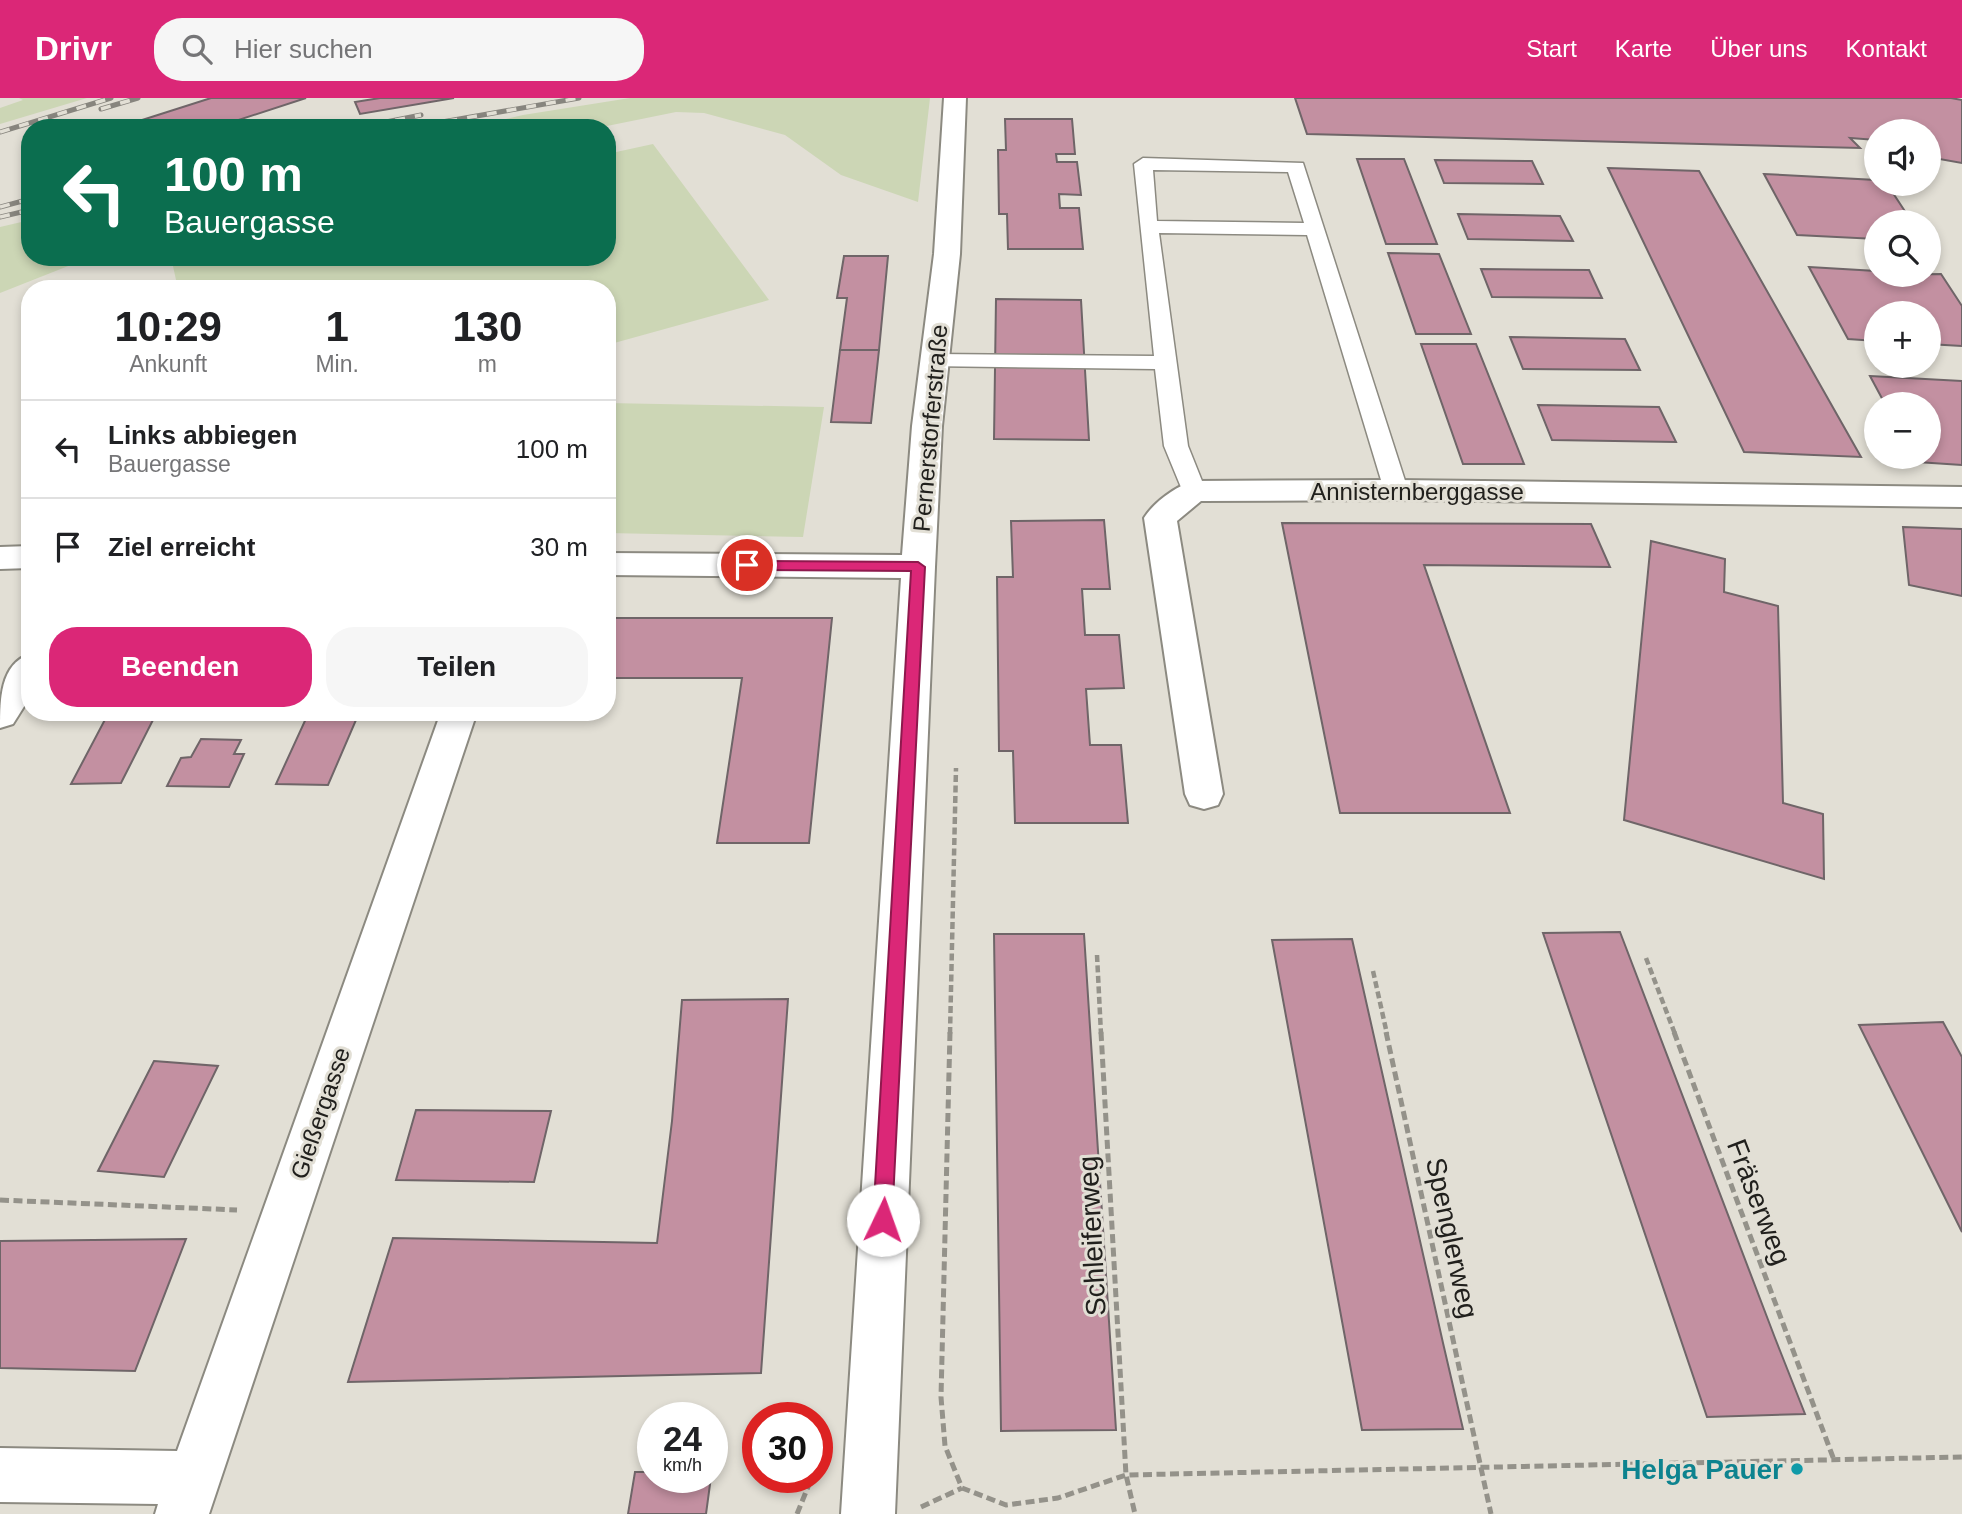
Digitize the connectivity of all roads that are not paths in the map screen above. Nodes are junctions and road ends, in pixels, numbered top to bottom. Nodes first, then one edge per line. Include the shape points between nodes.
1 (955, 98) edge
2 (1148, 227) junction
3 (1314, 229) junction
4 (934, 361) junction
5 (1164, 363) junction
6 (1396, 490) junction
7 (1194, 491) junction
8 (1962, 497) edge
9 (21, 557) edge
10 (0, 558) edge
11 (616, 564) edge
12 (918, 567) junction
13 (21, 681) edge
14 (0, 714) edge
15 (456, 721) edge
16 (1204, 794) dead end
17 (0, 1475) edge
18 (188, 1496) edge
19 (868, 1514) edge

1 - 4 street, Pernerstorferstraße via 947,254
2 - 3 lane
2 - 3 lane via 1143,164 1296,167
2 - 5 lane
3 - 6 lane
4 - 5 lane
4 - 12 street, Pernerstorferstraße
5 - 7 lane via 1176,446
6 - 7 street, Annisternberggasse
6 - 8 street, Annisternberggasse
7 - 16 street via 1160,518
9 - 10 street
11 - 12 street
12 - 19 street, Pernerstorferstraße
13 - 14 street
15 - 18 street, Gießergasse
17 - 18 street

